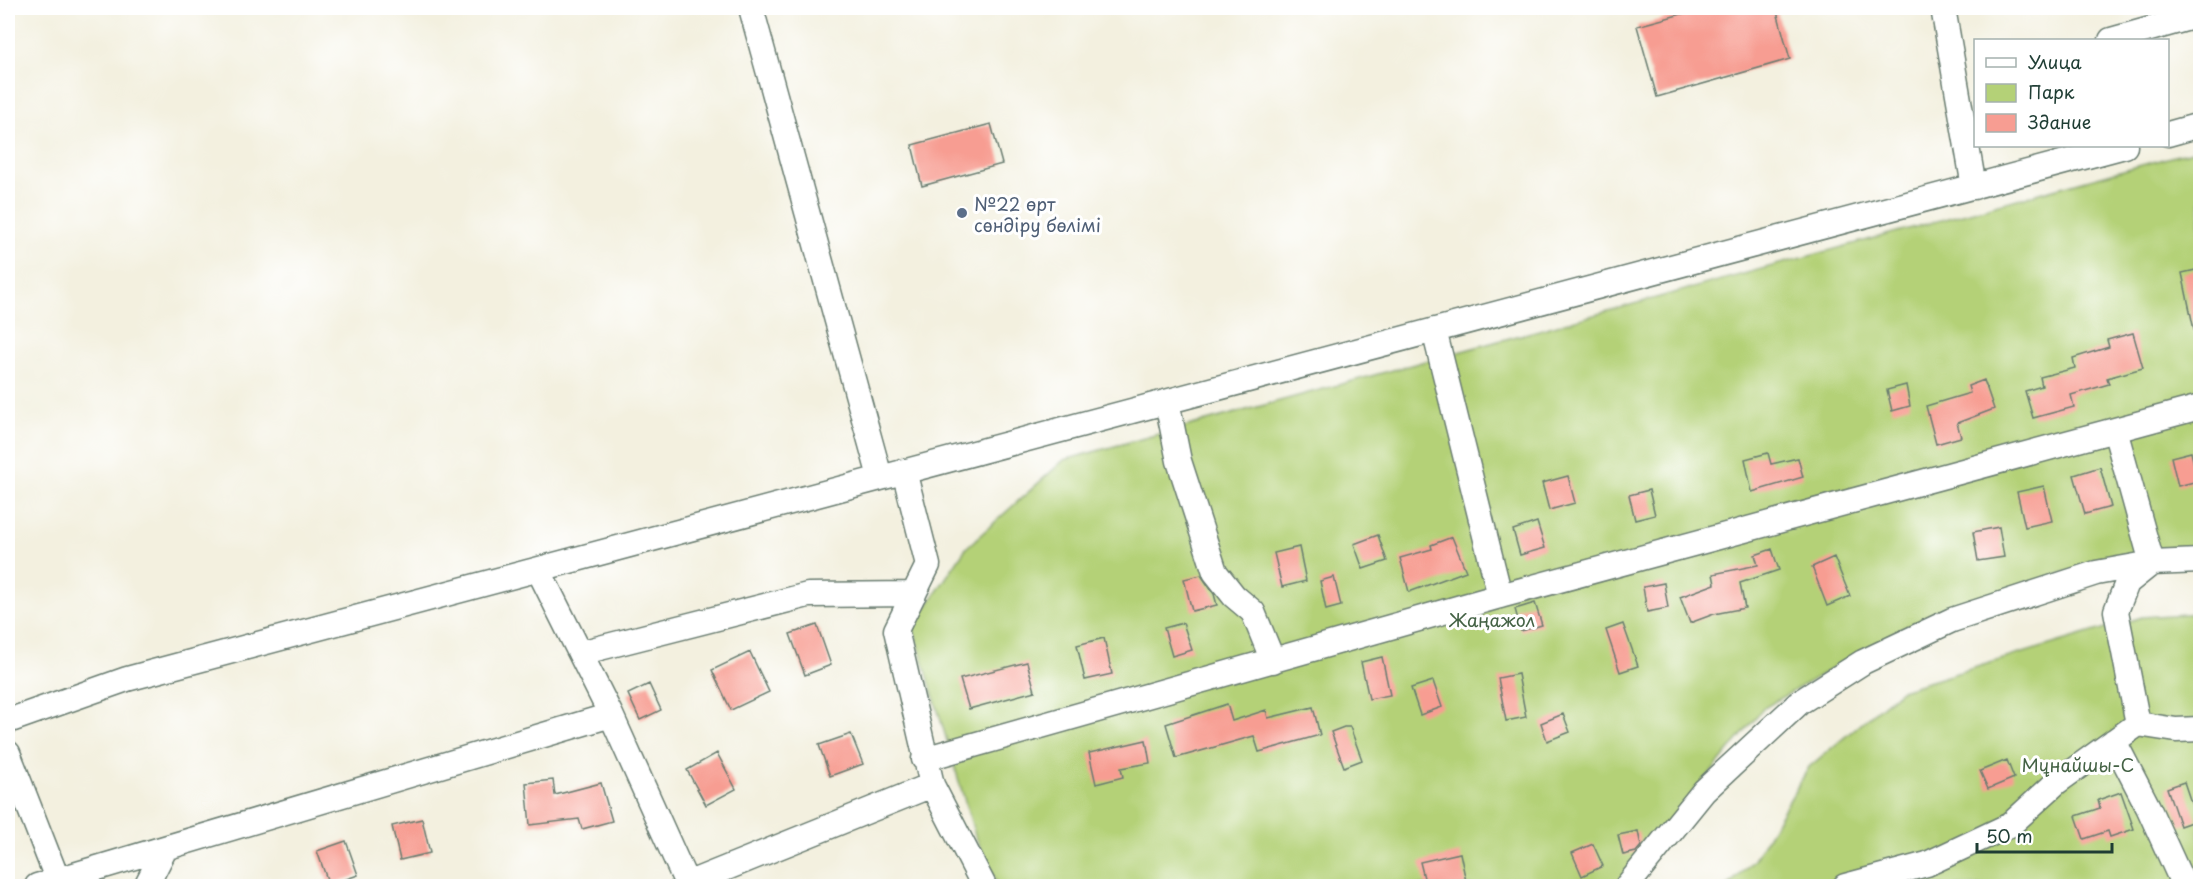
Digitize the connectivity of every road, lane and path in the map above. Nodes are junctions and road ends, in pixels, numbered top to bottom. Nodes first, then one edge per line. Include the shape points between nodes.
1 (751, 8) edge
2 (1943, 8) edge
3 (2200, 15) edge
4 (2115, 39) edge
5 (1966, 82) edge
6 (2200, 125) edge
7 (2169, 134) edge
8 (2121, 147) edge
9 (1974, 187) junction
10 (1434, 330) junction
11 (1167, 402) junction
12 (2200, 407) edge
13 (2115, 430) junction
14 (904, 471) junction
15 (880, 477) junction
16 (2200, 561) edge
17 (2152, 563) junction
18 (539, 571) junction
19 (914, 594) junction
20 (1500, 596) junction
21 (580, 653) junction
22 (1273, 661) junction
23 (611, 715) junction
24 (8, 721) edge
25 (2138, 724) junction
26 (2200, 729) edge
27 (2114, 741) junction
28 (8, 753) edge
29 (924, 759) junction
30 (932, 785) junction
31 (165, 849) junction
32 (47, 884) edge
33 (688, 885) edge
34 (146, 886) edge
35 (984, 886) edge
36 (1626, 886) edge
37 (1845, 886) edge
38 (2184, 886) edge

1 - 15 street
2 - 5 street
3 - 4 street
5 - 9 street
6 - 7 street
8 - 9 street
9 - 10 street
10 - 11 street
10 - 20 street
11 - 14 street
11 - 22 street via 1179,461 1215,572 1253,612
12 - 13 street
13 - 17 street
13 - 20 street
14 - 15 street
14 - 19 street via 928,565
15 - 18 street
16 - 17 street
17 - 25 street via 2127,583 2116,611
17 - 36 street via 2096,573 1952,620 1863,662 1800,702 1704,790
18 - 21 street
18 - 24 street via 127,679
19 - 21 street via 808,595
19 - 29 street via 896,630
20 - 22 street
21 - 23 street
22 - 29 street
23 - 31 street
23 - 33 street
25 - 26 street
25 - 27 street
27 - 37 street via 2057,782 2010,825 1927,864
27 - 38 street
28 - 32 street
29 - 30 street
30 - 33 street
30 - 35 street
31 - 32 street
31 - 34 street

